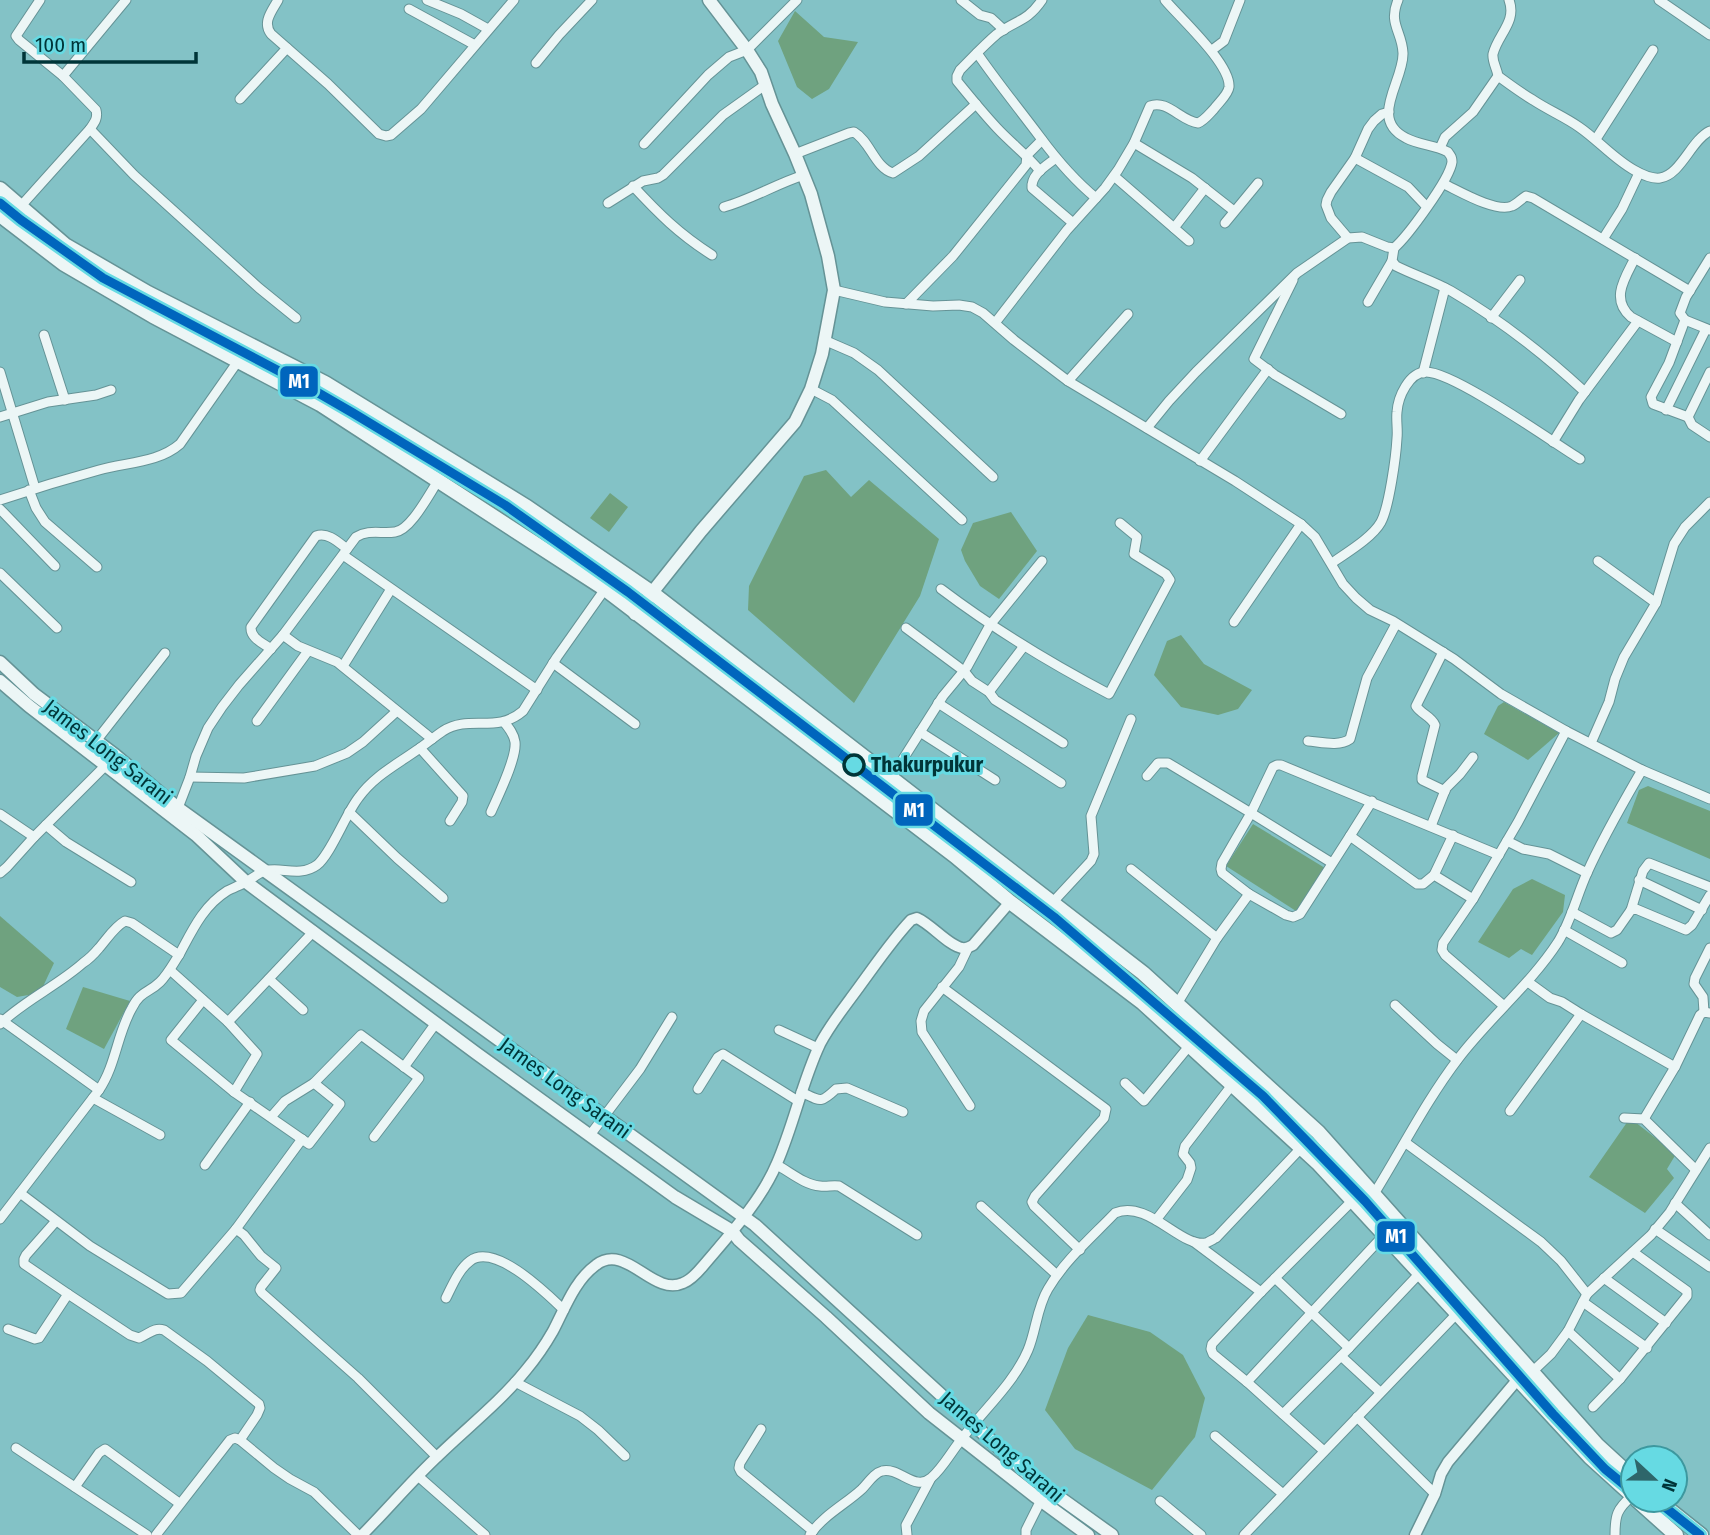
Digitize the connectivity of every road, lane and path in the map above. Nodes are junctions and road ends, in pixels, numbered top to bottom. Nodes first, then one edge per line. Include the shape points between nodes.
1 (40, 0) edge
2 (127, 0) edge
3 (278, 0) edge
4 (427, 0) edge
5 (514, 0) edge
6 (592, 0) edge
7 (709, 0) edge
8 (797, 0) edge
9 (961, 0) edge
10 (1042, 0) edge
11 (1165, 0) edge
12 (1240, 0) edge
13 (1398, 0) edge
14 (1509, 0) edge
15 (1659, 0) edge
16 (409, 9) dead end
17 (488, 29) junction
18 (1004, 30) junction
19 (1710, 35) edge
20 (475, 46) junction
21 (287, 48) junction
22 (747, 50) junction
23 (1212, 50) junction
24 (1653, 50) dead end
25 (977, 53) junction
26 (536, 63) dead end
27 (63, 76) junction
28 (1497, 76) junction
29 (765, 85) junction
30 (240, 99) dead end
31 (976, 104) junction
32 (1389, 113) junction
33 (90, 129) junction
34 (1710, 131) edge
35 (1596, 139) junction
36 (1042, 140) junction
37 (1134, 143) junction
38 (644, 144) dead end
39 (1440, 148) junction
40 (796, 154) junction
41 (1027, 155) junction
42 (1056, 158) junction
43 (1355, 158) junction
44 (1040, 171) junction
45 (1639, 173) junction
46 (804, 175) junction
47 (1114, 176) junction
48 (1258, 183) dead end
49 (1444, 184) junction
50 (633, 186) junction
51 (1205, 188) junction
52 (0, 189) edge
53 (1096, 198) junction
54 (608, 203) dead end
55 (1426, 206) junction
56 (20, 207) junction
57 (724, 207) dead end
58 (1234, 211) junction
59 (0, 215) edge
60 (1073, 223) junction
61 (1225, 223) dead end
62 (1174, 228) junction
63 (1348, 238) junction
64 (1603, 239) junction
65 (1189, 241) dead end
66 (1394, 248) junction
67 (712, 255) dead end
68 (1634, 258) junction
69 (1710, 258) edge
70 (1392, 261) junction
71 (1297, 273) junction
72 (1520, 280) dead end
73 (1445, 288) junction
74 (834, 290) junction
75 (1690, 291) junction
76 (1368, 302) dead end
77 (906, 304) junction
78 (1128, 314) dead end
79 (296, 318) dead end
80 (1491, 318) junction
81 (1685, 320) junction
82 (1638, 321) junction
83 (995, 323) junction
84 (1708, 329) edge
85 (44, 335) dead end
86 (824, 340) junction
87 (1677, 342) junction
88 (250, 344) junction
89 (239, 361) junction
90 (1268, 369) junction
91 (0, 372) edge
92 (1710, 372) edge
93 (1423, 373) junction
94 (1068, 381) junction
95 (811, 389) junction
96 (111, 390) dead end
97 (1585, 392) junction
98 (65, 400) junction
99 (1666, 410) junction
100 (12, 414) junction
101 (1341, 414) dead end
102 (1688, 417) junction
103 (0, 418) edge
104 (1147, 428) junction
105 (1710, 437) edge
106 (1553, 442) junction
107 (1580, 459) dead end
108 (1200, 461) junction
109 (993, 477) dead end
110 (438, 481) junction
111 (32, 489) junction
112 (0, 500) edge
113 (1710, 502) edge
114 (0, 509) edge
115 (962, 520) dead end
116 (1120, 523) dead end
117 (1301, 524) junction
118 (345, 552) junction
119 (1042, 561) dead end
120 (1598, 561) dead end
121 (1332, 563) junction
122 (55, 566) dead end
123 (97, 567) dead end
124 (0, 573) edge
125 (391, 589) junction
126 (605, 589) junction
127 (941, 589) dead end
128 (652, 592) junction
129 (1656, 603) junction
130 (635, 614) junction
131 (1234, 622) dead end
132 (1396, 624) junction
133 (990, 625) junction
134 (57, 628) dead end
135 (906, 628) dead end
136 (283, 635) junction
137 (1024, 646) junction
138 (271, 649) junction
139 (308, 650) junction
140 (1443, 652) junction
141 (165, 653) dead end
142 (0, 662) edge
143 (553, 663) junction
144 (343, 666) junction
145 (964, 671) junction
146 (0, 681) edge
147 (537, 690) junction
148 (989, 692) junction
149 (939, 703) junction
150 (397, 711) junction
151 (1131, 719) dead end
152 (257, 721) dead end
153 (504, 722) junction
154 (635, 724) dead end
155 (1566, 731) junction
156 (920, 732) junction
157 (432, 739) junction
158 (96, 741) junction
159 (1308, 741) dead end
160 (1063, 743) dead end
161 (1591, 743) junction
162 (420, 748) junction
163 (1473, 757) dead end
164 (105, 766) junction
165 (1642, 770) junction
166 (1147, 776) dead end
167 (190, 777) junction
168 (891, 778) junction
169 (995, 780) dead end
170 (1060, 783) dead end
171 (1445, 791) junction
172 (1710, 799) edge
173 (1372, 801) junction
174 (178, 808) junction
175 (349, 811) junction
176 (492, 812) dead end
177 (1251, 813) junction
178 (0, 814) edge
179 (450, 821) dead end
180 (46, 825) junction
181 (1431, 826) junction
182 (1452, 835) junction
183 (1350, 836) junction
184 (34, 837) junction
185 (969, 838) junction
186 (1507, 841) junction
187 (1499, 855) junction
188 (955, 856) junction
189 (1332, 863) junction
190 (1131, 869) dead end
191 (265, 870) junction
192 (0, 873) edge
193 (1587, 873) junction
194 (1434, 874) junction
195 (1639, 880) junction
196 (131, 882) dead end
197 (246, 882) junction
198 (1710, 887) edge
199 (1249, 894) junction
200 (1710, 895) edge
201 (443, 898) dead end
202 (1472, 899) junction
203 (1010, 902) junction
204 (1052, 903) junction
205 (1631, 910) junction
206 (1702, 910) junction
207 (1572, 912) junction
208 (1564, 930) junction
209 (314, 931) junction
210 (1217, 938) junction
211 (968, 948) junction
212 (1710, 948) edge
213 (179, 955) junction
214 (1622, 963) dead end
215 (170, 970) junction
216 (269, 979) junction
217 (1528, 982) junction
218 (942, 987) junction
219 (204, 1000) junction
220 (1177, 1004) junction
221 (1395, 1005) dead end
222 (1504, 1006) junction
223 (303, 1010) dead end
224 (1707, 1012) edge
225 (1581, 1014) junction
226 (672, 1017) dead end
227 (1, 1021) edge
228 (228, 1022) junction
229 (436, 1023) junction
230 (779, 1030) dead end
231 (1190, 1045) junction
232 (818, 1048) junction
233 (1457, 1060) junction
234 (404, 1067) junction
235 (1675, 1067) junction
236 (314, 1083) junction
237 (1125, 1083) dead end
238 (1232, 1085) junction
239 (698, 1089) dead end
240 (234, 1092) junction
241 (96, 1094) junction
242 (800, 1096) junction
243 (250, 1102) junction
244 (970, 1106) dead end
245 (1510, 1111) dead end
246 (903, 1112) dead end
247 (603, 1116) junction
248 (271, 1117) junction
249 (1624, 1118) dead end
250 (1644, 1119) junction
251 (160, 1135) dead end
252 (590, 1135) junction
253 (374, 1138) dead end
254 (302, 1139) junction
255 (1406, 1143) junction
256 (1301, 1148) junction
257 (1710, 1148) edge
258 (1336, 1152) junction
259 (205, 1165) dead end
260 (776, 1165) junction
261 (1321, 1166) junction
262 (1696, 1170) junction
263 (20, 1193) junction
264 (1374, 1194) junction
265 (1352, 1200) junction
266 (1675, 1203) junction
267 (981, 1206) dead end
268 (744, 1217) junction
269 (0, 1219) edge
270 (1156, 1220) junction
271 (56, 1221) junction
272 (236, 1229) junction
273 (1655, 1229) junction
274 (732, 1231) junction
275 (1384, 1234) junction
276 (917, 1235) dead end
277 (1710, 1235) edge
278 (1194, 1242) junction
279 (1080, 1250) junction
280 (1633, 1252) junction
281 (1710, 1267) edge
282 (1420, 1273) junction
283 (1057, 1275) junction
284 (1275, 1278) junction
285 (1604, 1278) junction
286 (1261, 1292) junction
287 (68, 1294) junction
288 (446, 1298) dead end
289 (1585, 1298) junction
290 (1469, 1301) junction
291 (564, 1310) junction
292 (1312, 1313) junction
293 (1457, 1314) junction
294 (1666, 1323) junction
295 (8, 1329) dead end
296 (1568, 1331) junction
297 (1349, 1348) junction
298 (1647, 1348) junction
299 (1341, 1356) junction
300 (1532, 1372) junction
301 (1518, 1379) junction
302 (1620, 1379) junction
303 (515, 1382) junction
304 (1247, 1382) junction
305 (1380, 1392) junction
306 (1593, 1407) dead end
307 (1283, 1414) junction
308 (1357, 1417) junction
309 (974, 1424) junction
310 (761, 1429) dead end
311 (1215, 1436) dead end
312 (962, 1439) junction
313 (240, 1440) junction
314 (16, 1448) dead end
315 (1324, 1451) junction
316 (625, 1456) dead end
317 (437, 1457) junction
318 (1619, 1465) edge
319 (418, 1476) junction
320 (930, 1480) junction
321 (1619, 1483) edge
322 (75, 1487) junction
323 (1283, 1494) junction
324 (1435, 1494) junction
325 (1041, 1500) junction
326 (1160, 1501) dead end
327 (179, 1503) junction
328 (1619, 1509) edge
329 (1653, 1514) edge
330 (1675, 1514) edge
331 (811, 1533) edge
332 (147, 1535) edge
333 (156, 1535) edge
334 (360, 1535) edge
335 (485, 1535) edge
336 (907, 1535) edge
337 (1026, 1535) edge
338 (1088, 1535) edge
339 (1112, 1535) edge
340 (1201, 1535) edge
341 (1244, 1535) edge
342 (1415, 1535) edge
343 (1615, 1535) edge
344 (1676, 1535) edge
345 (1701, 1535) edge

1 - 27 street via 16,36
2 - 27 street
3 - 21 street via 266,28
4 - 17 street
5 - 17 street
6 - 26 street
7 - 22 main road
8 - 22 street
9 - 18 street
10 - 18 street via 1026,19
11 - 23 street
12 - 23 street via 1224,41
13 - 32 street via 1394,20 1403,53
14 - 28 street via 1510,18 1493,56
15 - 19 street
16 - 20 street
17 - 20 street
18 - 25 street
20 - 21 street via 421,109 386,136
21 - 30 street
22 - 29 main road
22 - 38 street via 719,65
23 - 37 street via 1229,83 1221,100 1198,123 1154,103
24 - 35 street
25 - 31 street via 957,76
25 - 36 street
27 - 33 street via 96,110
28 - 35 street
28 - 39 street via 1473,112 1445,137
29 - 40 main road
29 - 50 street via 723,115 663,175
31 - 40 street via 919,156 893,173 885,170 854,132
31 - 41 street
32 - 39 street via 1390,123 1404,137
32 - 43 street via 1374,121
33 - 56 street
33 - 79 street via 134,175
34 - 45 street via 1669,174 1660,178
35 - 45 street
36 - 41 street
36 - 42 street
37 - 47 street
37 - 51 street
39 - 49 street via 1452,162
40 - 46 main road
41 - 44 street
41 - 77 street via 1026,165 953,256
42 - 44 street
42 - 53 street
43 - 55 street via 1408,187
43 - 63 street via 1326,205
44 - 60 street via 1031,188
45 - 64 street
46 - 57 street
46 - 74 main road
47 - 53 street
47 - 62 street
48 - 58 street
49 - 55 street
49 - 64 street via 1500,207 1530,196
50 - 54 street
50 - 67 street via 669,224
51 - 58 street
51 - 62 street
52 - 56 highway
53 - 60 street
55 - 66 street
56 - 88 highway via 65,245
58 - 61 street
59 - 89 highway via 64,264
60 - 83 street
62 - 65 street
63 - 66 street via 1362,237
63 - 71 street
64 - 68 street
66 - 70 street
68 - 75 street
68 - 82 street via 1620,294 1625,312
69 - 75 street
70 - 73 street
70 - 76 street
71 - 90 street via 1254,359
71 - 104 street via 1196,372
72 - 80 street
73 - 80 street
73 - 93 street
74 - 77 street
74 - 86 main road
75 - 81 street via 1680,313
77 - 83 street via 972,307
78 - 94 street
80 - 97 street via 1554,363
81 - 84 street
81 - 87 street
82 - 87 street
82 - 97 street
83 - 94 street
84 - 99 street
85 - 98 street
86 - 95 main road
86 - 109 street via 878,370
87 - 99 street via 1651,397 1653,404
88 - 89 street
88 - 128 highway via 325,383 496,488
89 - 110 highway via 320,404
89 - 111 street via 170,452
90 - 101 street
90 - 108 street
91 - 100 street
92 - 102 street
93 - 106 street via 1456,382
93 - 121 street via 1408,382 1397,410 1396,456 1380,524
94 - 104 street
95 - 115 street via 832,400
95 - 128 main road via 795,422
96 - 98 street
97 - 106 street
98 - 100 street
99 - 102 street
100 - 103 street
100 - 111 street
102 - 105 street
104 - 108 street
106 - 107 street
108 - 117 street
110 - 118 street via 408,525 398,532 362,534
110 - 126 highway
111 - 112 street
111 - 123 street via 45,522
113 - 129 street via 1674,544
114 - 122 street
116 - 137 street via 1137,537 1134,554 1170,580 1109,694
117 - 121 street
117 - 131 street
118 - 125 street
118 - 136 street
118 - 138 street via 328,536 316,536 251,627 253,636
119 - 133 street
120 - 129 street
121 - 132 street via 1356,598
124 - 134 street
125 - 144 street
125 - 147 street
126 - 130 highway
126 - 143 street
127 - 133 street
128 - 130 main road
128 - 168 highway
129 - 161 street via 1624,657
130 - 188 highway
132 - 140 street
132 - 159 street via 1367,678 1350,739 1345,743
133 - 137 street
133 - 145 street
135 - 145 street
136 - 138 street
136 - 139 street
137 - 148 street
138 - 167 street via 208,728
139 - 144 street
139 - 152 street
140 - 155 street
140 - 171 street via 1416,706 1435,725 1422,780
141 - 158 street
142 - 158 main road, James Long Sarani
143 - 147 street
143 - 154 street
144 - 150 street
145 - 148 street
145 - 149 street
146 - 164 main road
147 - 153 street via 523,711
148 - 160 street
149 - 156 street
149 - 170 street
150 - 157 street
150 - 167 street via 363,742 316,766 244,778
151 - 204 street via 1091,816 1091,861
153 - 157 street via 457,724
153 - 176 street via 513,734 514,755
155 - 161 street
155 - 186 street
156 - 168 street
156 - 169 street
157 - 162 street
158 - 174 main road, James Long Sarani
161 - 165 street
162 - 175 street via 369,784
162 - 179 street via 463,796
163 - 171 street
164 - 180 street
164 - 197 main road via 196,835
165 - 172 street
165 - 193 street
166 - 177 street via 1158,764 1168,763
167 - 174 street
168 - 185 highway
171 - 181 street
173 - 177 street via 1277,765
173 - 181 street
173 - 183 street
174 - 191 main road, James Long Sarani
175 - 191 street via 317,864 292,872
175 - 201 street
177 - 189 street
177 - 199 street via 1220,869
178 - 184 street
180 - 184 street
180 - 196 street
181 - 182 street
182 - 187 street
182 - 194 street
183 - 189 street
183 - 194 street via 1417,884
184 - 192 street
185 - 188 highway
185 - 204 highway
186 - 187 street
186 - 193 street via 1549,853
187 - 202 street
188 - 203 highway
189 - 199 street via 1300,914 1293,917
190 - 210 street
191 - 197 street
191 - 247 main road, James Long Sarani
193 - 207 street
194 - 202 street
195 - 198 street via 1649,863
195 - 205 street
195 - 206 street
197 - 209 main road
197 - 213 street via 208,907
199 - 210 street
200 - 206 street
202 - 222 street via 1442,950
203 - 211 street
203 - 231 highway via 1143,1003
204 - 220 highway
205 - 206 street via 1681,930 1692,925
205 - 207 street via 1611,933
207 - 208 street
208 - 214 street
208 - 217 street
209 - 216 street
209 - 229 main road
210 - 220 street
211 - 218 street
211 - 232 street via 954,945 924,921 911,920
212 - 224 street via 1694,984
213 - 215 street
213 - 227 street via 125,921 82,965
215 - 219 street
215 - 241 street via 134,1004 108,1077
216 - 223 street
216 - 228 street
217 - 222 street
217 - 225 street
218 - 244 street via 925,1011 922,1032
218 - 279 street via 1106,1109 1104,1118 1032,1202
219 - 228 street
219 - 240 street via 171,1040
220 - 258 highway
221 - 233 street
222 - 233 street
224 - 235 street via 1697,1021
225 - 235 street
225 - 245 street
226 - 247 street
227 - 241 street
228 - 240 street via 257,1054
229 - 234 street
229 - 252 main road
230 - 232 street
231 - 237 street via 1144,1101
231 - 238 highway
232 - 242 street
233 - 255 street
234 - 236 street via 361,1035
234 - 253 street via 419,1078
235 - 250 street
236 - 248 street via 285,1101
236 - 254 street via 340,1104 309,1144
238 - 256 highway
238 - 270 street via 1185,1146 1190,1174
239 - 242 street via 723,1054
240 - 243 street
241 - 251 street
241 - 263 street
242 - 246 street via 823,1100 836,1089 847,1088
242 - 260 street
243 - 248 street
243 - 259 street
247 - 252 street
247 - 268 main road, James Long Sarani
248 - 254 street
249 - 250 street
250 - 262 street
252 - 274 main road via 675,1197
254 - 272 street
255 - 264 street
255 - 289 street via 1541,1242 1561,1261
256 - 261 highway
256 - 278 street via 1216,1238
257 - 262 street
258 - 261 highway
258 - 264 highway
260 - 268 street
260 - 276 street via 808,1183 839,1186
261 - 265 highway
262 - 266 street
263 - 269 street
263 - 271 street
264 - 290 highway
265 - 275 highway
265 - 284 street
266 - 273 street
266 - 277 street
267 - 283 street
268 - 274 street
268 - 309 main road, James Long Sarani
270 - 278 street
270 - 279 street via 1124,1209
271 - 272 street via 161,1291 175,1295
271 - 287 street via 26,1255 24,1264
272 - 317 street via 276,1268 261,1287 262,1293 358,1378
273 - 280 street
273 - 281 street
274 - 291 street via 693,1276 672,1286 617,1260 605,1259 585,1274
274 - 312 main road
275 - 282 highway
275 - 292 street
278 - 286 street
279 - 283 street
280 - 285 street
280 - 294 street via 1687,1291 1688,1296
282 - 293 highway
282 - 297 street
283 - 309 street via 1046,1292 1018,1370
284 - 286 street
284 - 292 street
285 - 289 street
285 - 294 street
286 - 304 street via 1211,1349
287 - 295 street via 39,1338
287 - 313 street via 130,1335 139,1338 158,1328 164,1330 259,1404
288 - 291 street via 471,1260 483,1257 526,1276
289 - 296 street
289 - 298 street
290 - 293 street
290 - 300 highway
291 - 303 street via 541,1351
292 - 297 street
292 - 304 street
293 - 301 highway
293 - 305 street
294 - 298 street
296 - 300 street
296 - 302 street
297 - 299 street
298 - 302 street
299 - 305 street
299 - 307 street
300 - 318 highway
301 - 321 highway
301 - 324 street via 1454,1453
302 - 306 street
303 - 316 street via 580,1416
303 - 317 street
304 - 307 street
305 - 308 street
307 - 315 street
308 - 315 street
308 - 324 street
309 - 312 street
309 - 339 main road, James Long Sarani via 1031,1478
310 - 331 street via 739,1468
311 - 323 street
312 - 320 street
312 - 325 main road
313 - 327 street via 230,1440
313 - 334 street via 314,1493
314 - 322 street
315 - 323 street
317 - 319 street
319 - 334 street
319 - 335 street
320 - 331 street via 922,1483 878,1472
320 - 336 street via 906,1525
322 - 327 street via 105,1449
322 - 332 street
323 - 341 street
324 - 342 street
325 - 337 street
325 - 338 main road
326 - 340 street
327 - 333 street
328 - 343 street
329 - 344 highway
330 - 345 highway

